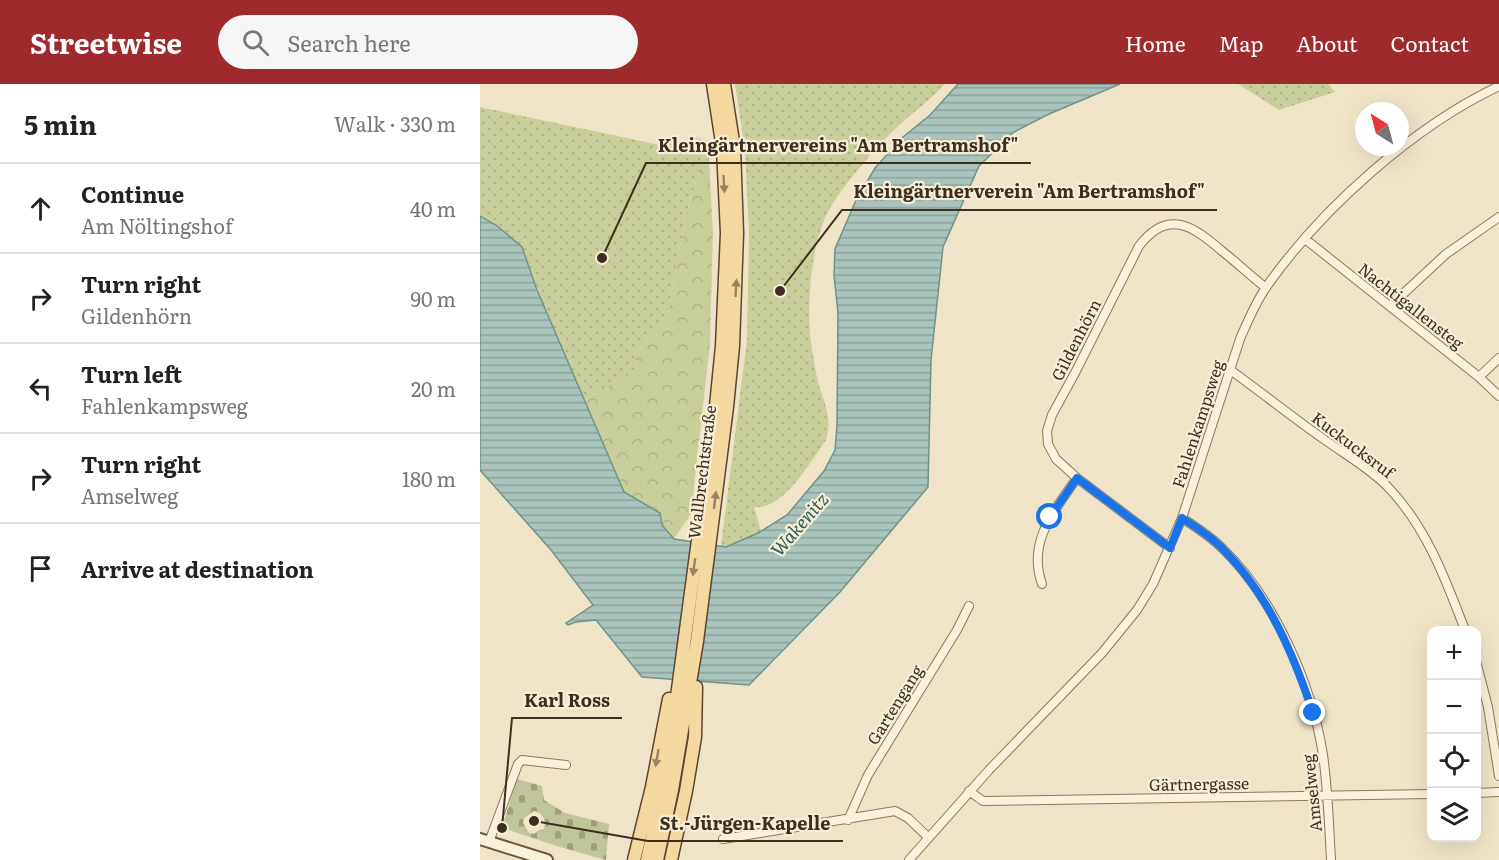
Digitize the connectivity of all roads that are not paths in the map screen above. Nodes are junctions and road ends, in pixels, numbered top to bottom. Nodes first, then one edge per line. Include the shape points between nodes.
1 (713, 84) edge
2 (724, 84) edge
3 (1499, 86) edge
4 (1499, 217) edge
5 (1305, 239) junction
6 (1266, 288) junction
7 (1390, 306) junction
8 (1499, 358) edge
9 (1229, 369) junction
10 (1479, 377) junction
11 (1499, 396) edge
12 (713, 468) junction
13 (1077, 478) junction
14 (1182, 518) junction
15 (1170, 548) junction
16 (1042, 585) dead end
17 (969, 606) dead end
18 (1464, 626) edge
19 (690, 641) junction
20 (1481, 680) edge
21 (566, 765) dead end
22 (1499, 776) edge
23 (969, 791) junction
24 (1499, 792) edge
25 (1481, 793) edge
26 (1427, 794) edge
27 (1327, 796) junction
28 (848, 819) junction
29 (928, 837) junction
30 (723, 839) dead end
31 (485, 840) edge
32 (547, 860) edge
33 (634, 860) edge
34 (647, 860) edge
35 (657, 860) edge
36 (671, 860) edge
37 (909, 860) edge
38 (1331, 860) edge

1 -> 12 main road, Wallbrechtstraße via 723,149 727,233
12 -> 2 main road, Wallbrechtstraße via 729,387 737,278 734,148
3 - 5 street, Fahlenkampsweg via 1446,114 1412,139 1356,187
4 - 7 street via 1446,254
5 - 6 street, Fahlenkampsweg
5 - 7 street, Nachtigallensteg
6 - 9 street, Fahlenkampsweg via 1251,312
6 - 13 street, Gildenhörn via 1194,228 1176,224 1157,228 1146,237 1125,271 1047,430 1048,444 1056,459
7 - 10 street, Nachtigallensteg
8 - 10 street
9 - 14 street, Fahlenkampsweg
9 - 18 street, Kuckucksruf via 1388,487 1433,554
10 - 11 street, Nachtigallensteg
12 - 19 main road, Wallbrechtstraße
13 - 15 street, Gildenhörn
13 - 16 street via 1041,537 1037,571
14 - 15 street, Fahlenkampsweg
14 - 27 street, Amselweg via 1233,560 1274,618 1313,713
15 - 23 street, Fahlenkampsweg via 1137,610
17 - 28 street, Gartengang via 868,775
19 -> 33 main road via 661,733
19 - 34 main road, Wallbrechtstraße
19 - 35 main road, Wallbrechtstraße via 672,790
19 - 36 main road via 695,737
20 - 22 street
21 - 31 street via 522,760
23 - 27 street, Gärtnergasse via 982,801
23 - 29 street, Fahlenkampsweg
24 - 25 street
26 - 27 street, Gärtnergasse
27 - 38 street, Amselweg
28 - 29 street via 895,811
28 - 30 street
29 - 37 street, Fahlenkampsweg
31 - 32 main road

